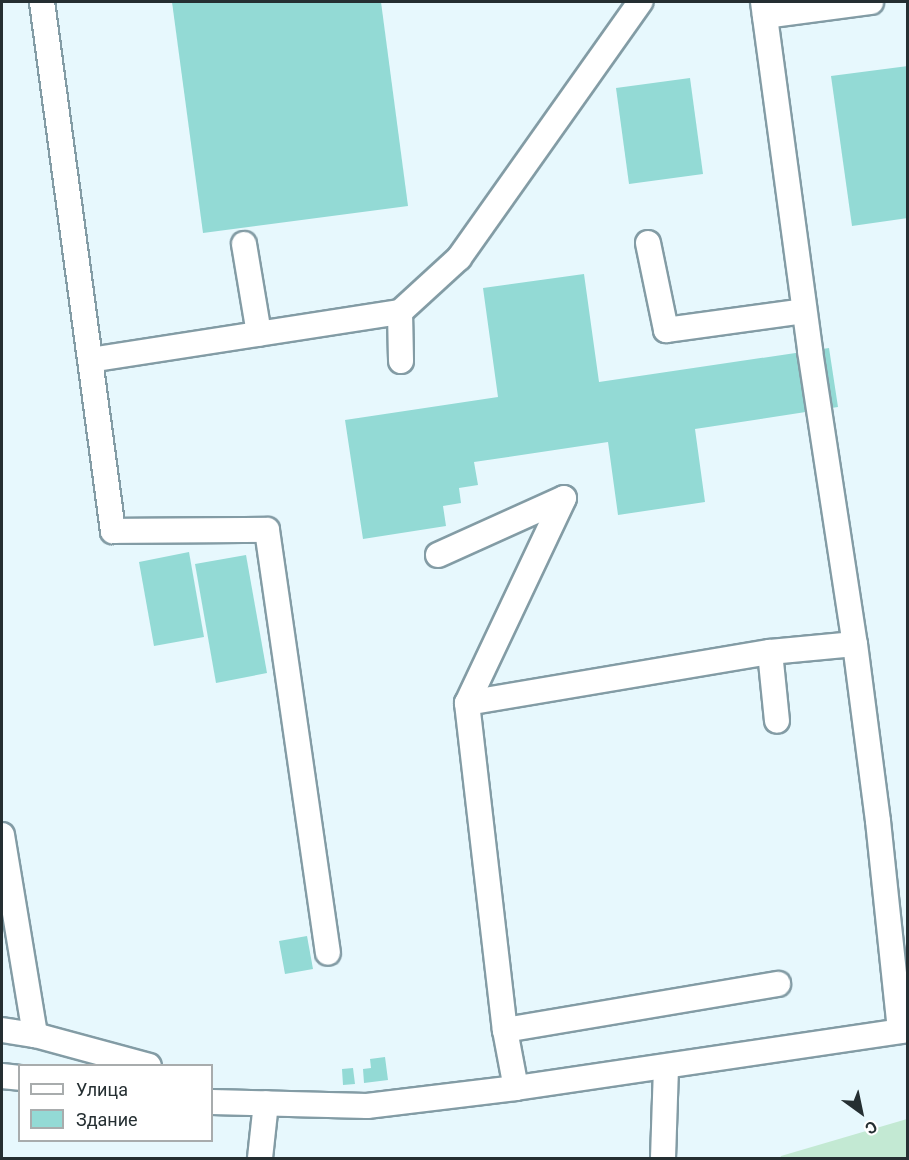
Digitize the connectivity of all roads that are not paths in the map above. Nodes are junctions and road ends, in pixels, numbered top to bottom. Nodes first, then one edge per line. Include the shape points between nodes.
1 (42, 2) edge
2 (640, 2) edge
3 (871, 2) edge
4 (764, 9) edge
5 (648, 243) dead end
6 (244, 244) dead end
7 (804, 310) junction
8 (400, 312) junction
9 (259, 334) junction
10 (90, 360) junction
11 (401, 362) dead end
12 (438, 555) dead end
13 (855, 644) junction
14 (771, 652) junction
15 (467, 703) junction
16 (777, 721) dead end
17 (2, 835) edge
18 (328, 953) dead end
19 (778, 984) dead end
20 (2, 1030) edge
21 (505, 1030) junction
22 (904, 1031) edge
23 (35, 1035) junction
24 (145, 1064) edge
25 (666, 1068) junction
26 (2, 1076) edge
27 (18, 1078) edge
28 (213, 1084) edge
29 (516, 1088) junction
30 (213, 1102) edge
31 (266, 1103) junction
32 (260, 1158) edge
33 (663, 1158) edge

1 - 10 street
2 - 8 street via 459,258
3 - 4 street
4 - 7 street
5 - 7 street via 666,330
6 - 9 street
7 - 13 street
8 - 9 street
8 - 11 street
9 - 10 street
10 - 18 street via 113,531 267,530
12 - 15 street via 564,498
13 - 14 street
13 - 22 street
14 - 15 street
14 - 16 street
15 - 21 street
17 - 23 street
19 - 21 street
20 - 23 street
21 - 29 street
22 - 25 street
23 - 24 street
25 - 29 street
25 - 33 street
26 - 27 street
28 - 31 street
29 - 31 street via 367,1106
30 - 31 street
31 - 32 street

